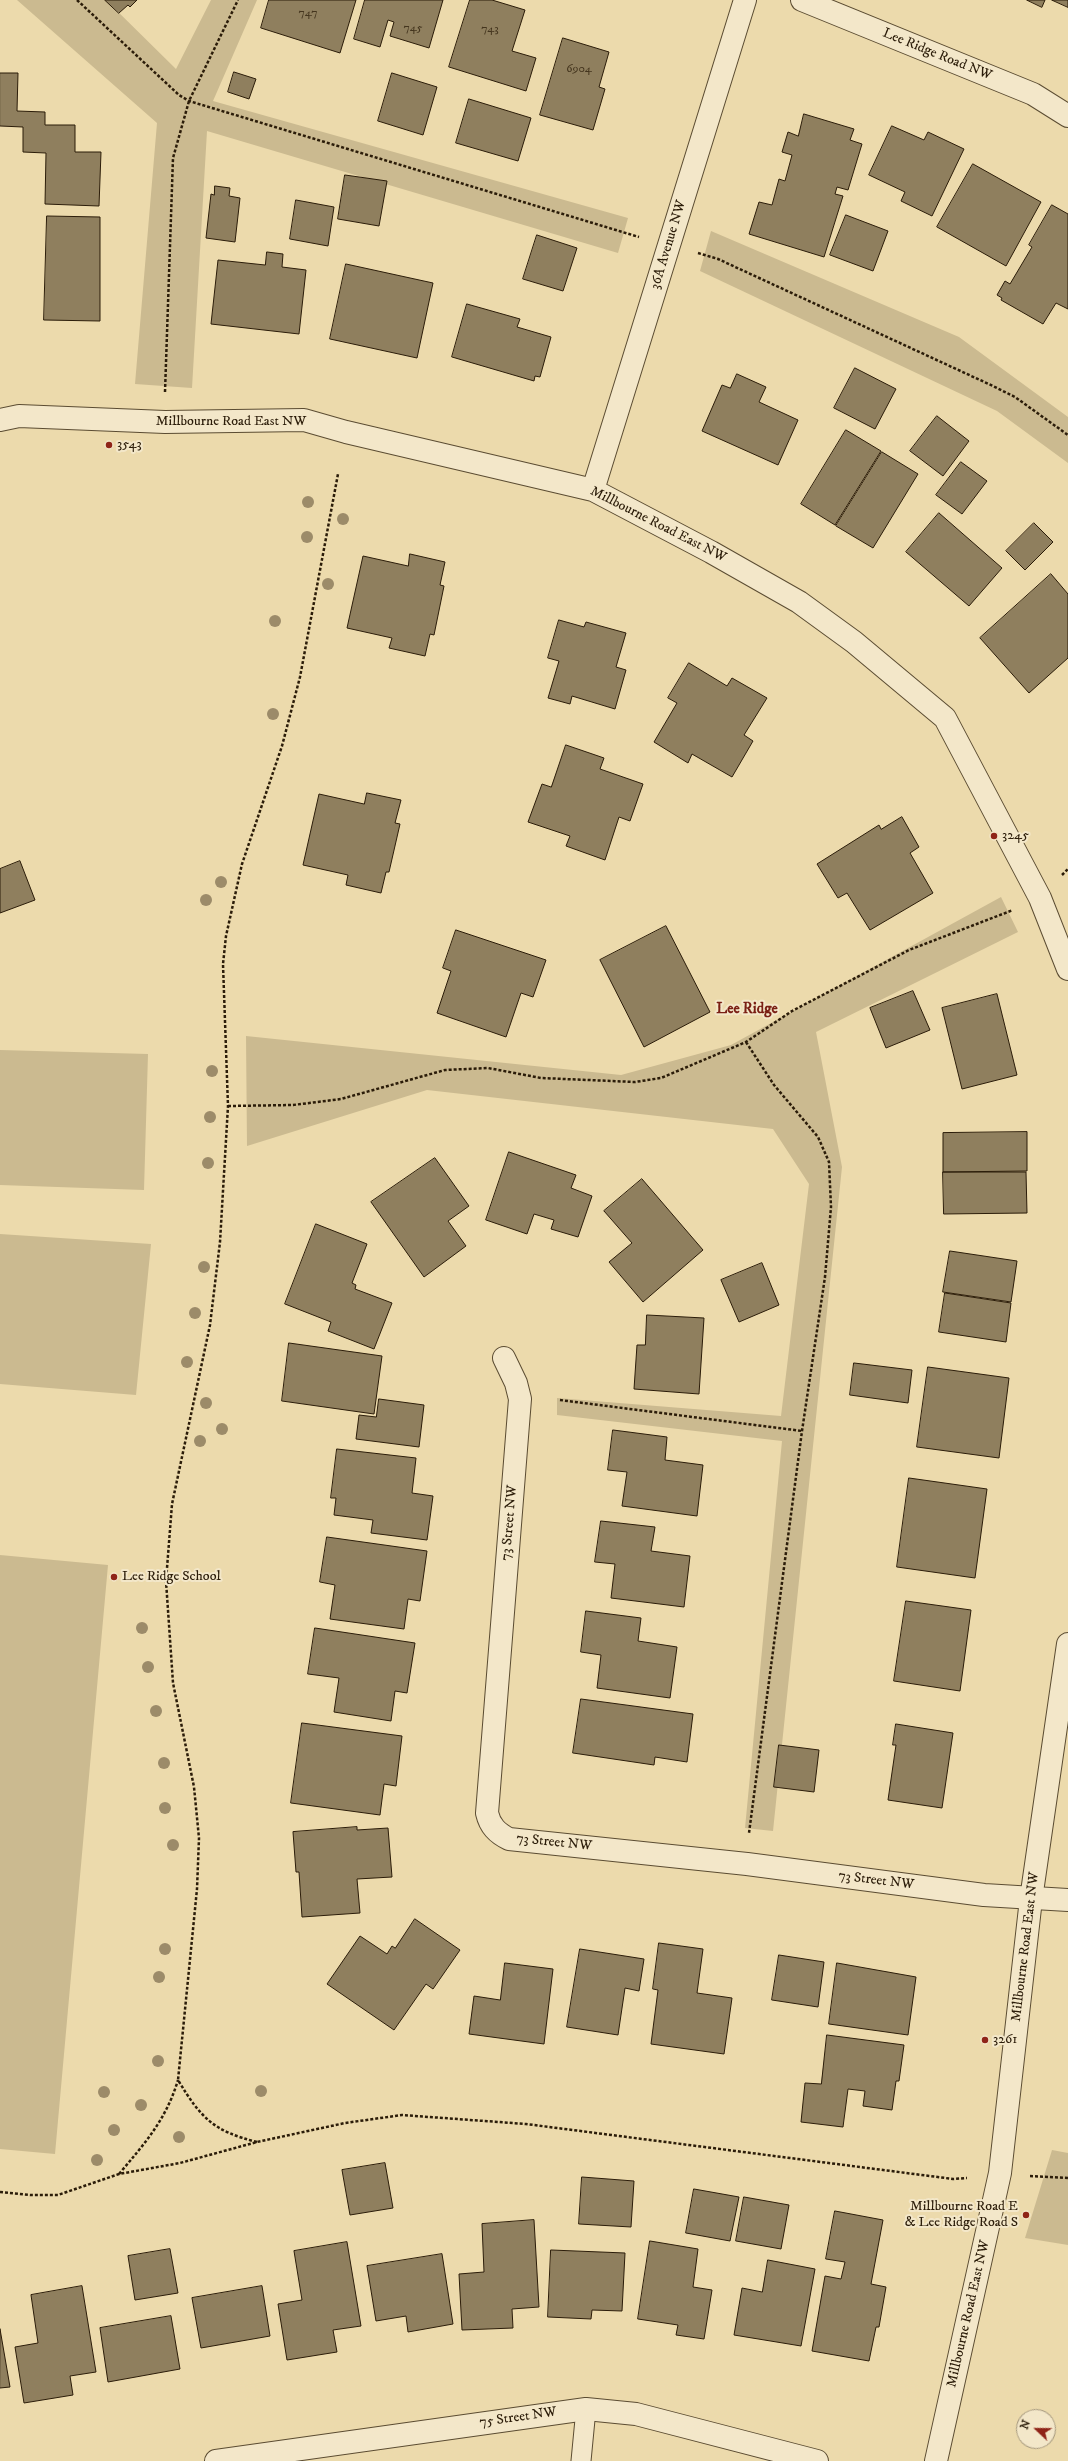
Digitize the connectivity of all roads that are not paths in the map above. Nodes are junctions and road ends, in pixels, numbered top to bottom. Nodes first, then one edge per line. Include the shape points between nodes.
1 (745, 0) edge
2 (802, 0) edge
3 (1068, 116) edge
4 (0, 420) edge
5 (593, 490) junction
6 (1068, 969) edge
7 (504, 1358) dead end
8 (1068, 1644) edge
9 (1031, 1899) junction
10 (1068, 1900) edge
11 (586, 2409) junction
12 (219, 2461) edge
13 (581, 2461) edge
14 (817, 2461) edge
15 (936, 2461) edge

1 - 5 street, 36A Avenue NW
2 - 3 street, Lee Ridge Road NW via 1033,94
4 - 5 street, Millbourne Road East NW via 19,416 165,422 304,420
5 - 6 street, Millbourne Road East NW via 799,602 854,642 945,718 1040,898
7 - 9 street, 73 Street NW via 516,1382 520,1399 487,1813 489,1823 495,1830 509,1839 747,1864
8 - 9 street, Millbourne Road East NW
9 - 10 street, 73 Street NW
9 - 15 street, Millbourne Road East NW via 1000,2173
11 - 12 street, 75 Street NW
11 - 13 lane
11 - 14 street, 75 Street NW via 636,2414

